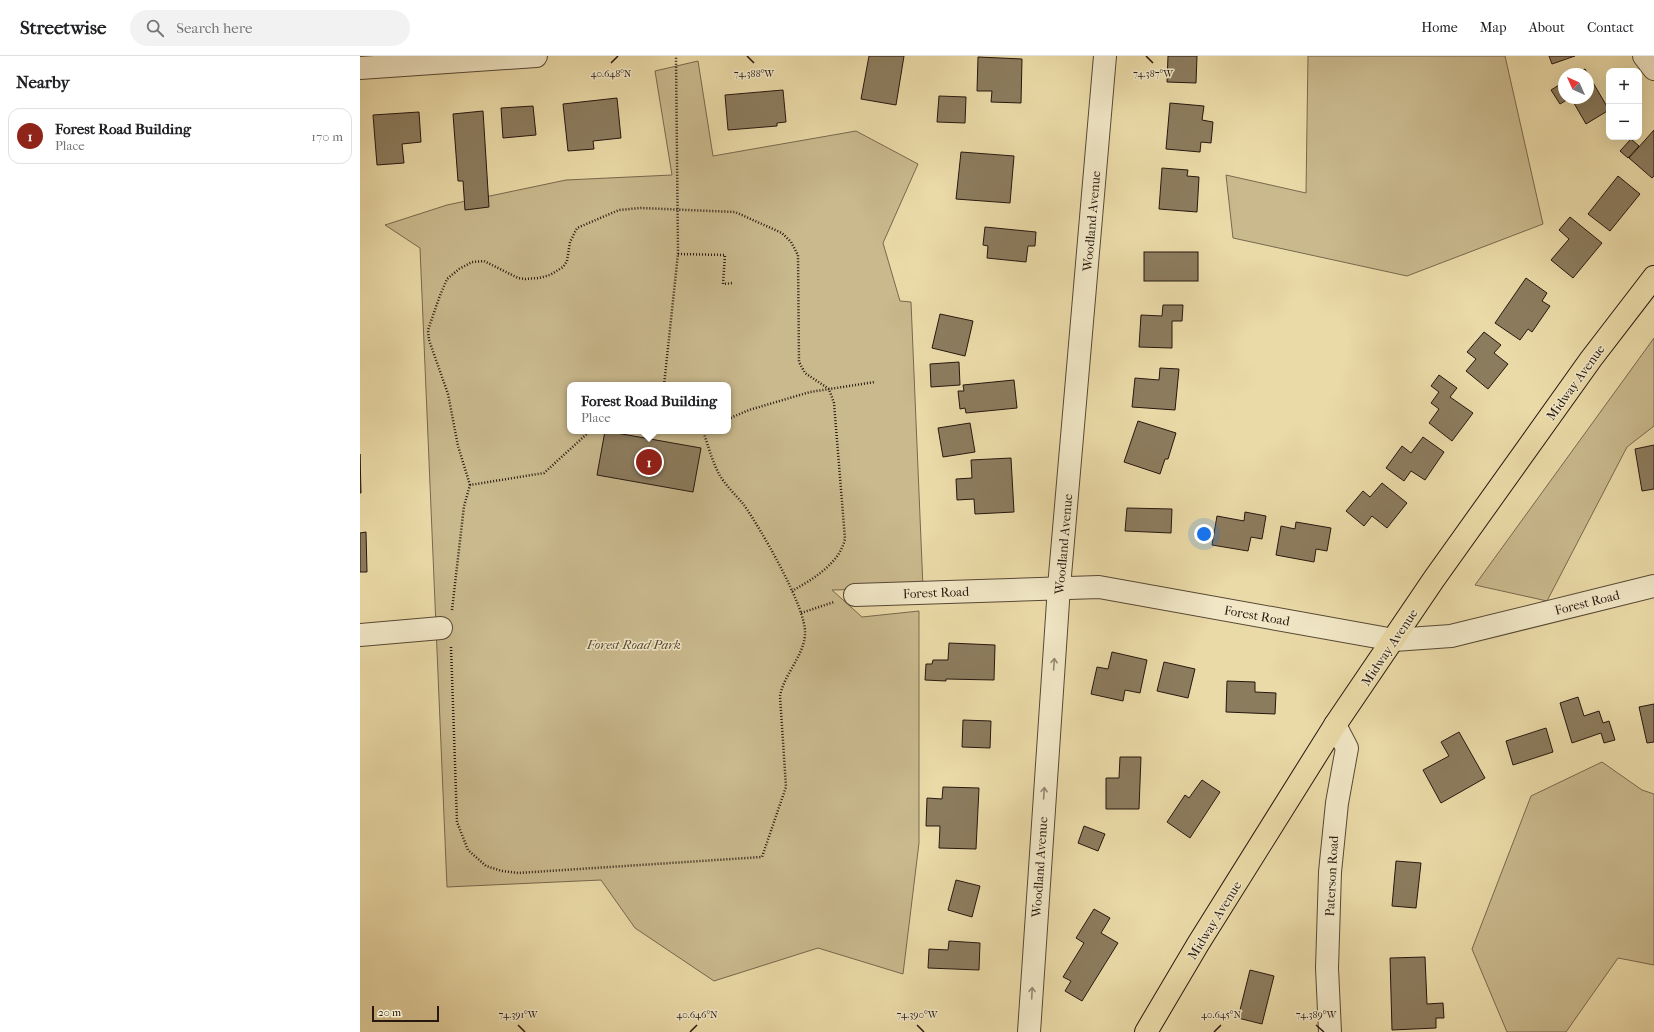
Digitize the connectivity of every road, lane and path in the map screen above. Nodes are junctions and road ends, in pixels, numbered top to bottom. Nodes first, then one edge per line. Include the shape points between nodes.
1 (536, 56) edge
2 (676, 56) edge
3 (1105, 56) edge
4 (1644, 56) edge
5 (360, 68) edge
6 (1654, 69) edge
7 (677, 209) junction
8 (678, 254) junction
9 (1654, 277) edge
10 (733, 283) dead end
11 (664, 382) edge
12 (874, 382) dead end
13 (829, 389) junction
14 (731, 418) edge
15 (587, 434) edge
16 (704, 434) edge
17 (470, 485) junction
18 (1654, 586) edge
19 (1059, 587) junction
20 (792, 591) junction
21 (855, 595) joint
22 (801, 613) junction
23 (445, 627) junction
24 (360, 635) edge
25 (1394, 640) junction
26 (1335, 725) junction
27 (1029, 1032) edge
28 (1146, 1032) edge
29 (1330, 1032) edge

1 - 5 street
2 - 7 path
3 - 19 street, Woodland Avenue
4 - 6 street
7 - 8 path
7 - 13 path via 735,212 782,233 791,242 798,255 799,362 805,373
7 - 17 path via 619,210 577,228 570,242 567,261 563,267 550,275 531,279 518,278 484,261 472,262 447,280 433,314 428,335 448,394 458,446
8 - 10 path via 725,255 723,284
8 - 11 path
9 - 25 main road, Midway Avenue via 1591,359 1434,579
12 - 13 path
13 - 14 path via 810,392
13 - 20 path via 834,403 845,539 843,548 828,567
15 - 17 path via 544,473
16 - 20 path via 719,474 744,506
17 - 23 path via 464,506
18 - 25 street, Forest Road via 1451,636
19 - 21 street, Forest Road
19 - 25 street, Forest Road via 1099,587
27 -> 19 street, Woodland Avenue
20 - 22 path
21 - 22 path
22 - 23 path via 805,633 780,696 786,787 762,857 518,873 486,866 468,850 457,822
23 - 24 street
25 - 26 main road, Midway Avenue
26 - 28 main road, Midway Avenue
26 - 29 street, Paterson Road via 1347,748 1337,803 1330,872 1327,968

